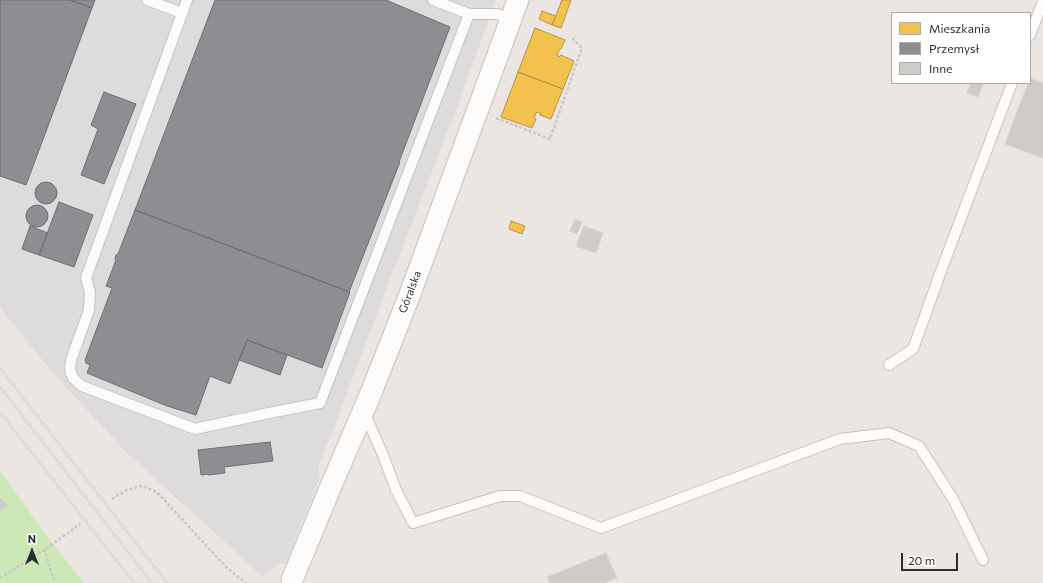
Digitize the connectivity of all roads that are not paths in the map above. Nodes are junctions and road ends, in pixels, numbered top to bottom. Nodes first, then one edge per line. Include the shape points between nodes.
1 (148, 0) edge
2 (187, 0) edge
3 (433, 0) edge
4 (518, 0) edge
5 (1043, 1) edge
6 (182, 13) junction
7 (469, 14) junction
8 (512, 19) junction
9 (1031, 32) edge
10 (1012, 84) edge
11 (889, 365) dead end
12 (364, 410) junction
13 (983, 560) dead end
14 (292, 580) dead end

1 - 6 lane
2 - 6 lane
3 - 7 lane
4 - 8 street, Góralska
5 - 9 lane
6 - 7 lane via 86,278 90,292 89,310 71,360 70,370 73,378 82,386 195,429 320,403
7 - 8 lane via 497,14
8 - 12 street, Góralska
10 - 11 lane via 913,349
12 - 13 lane via 396,490 413,523 500,496 520,496 601,528 840,439 889,433 919,446 953,499
12 - 14 street, Góralska

